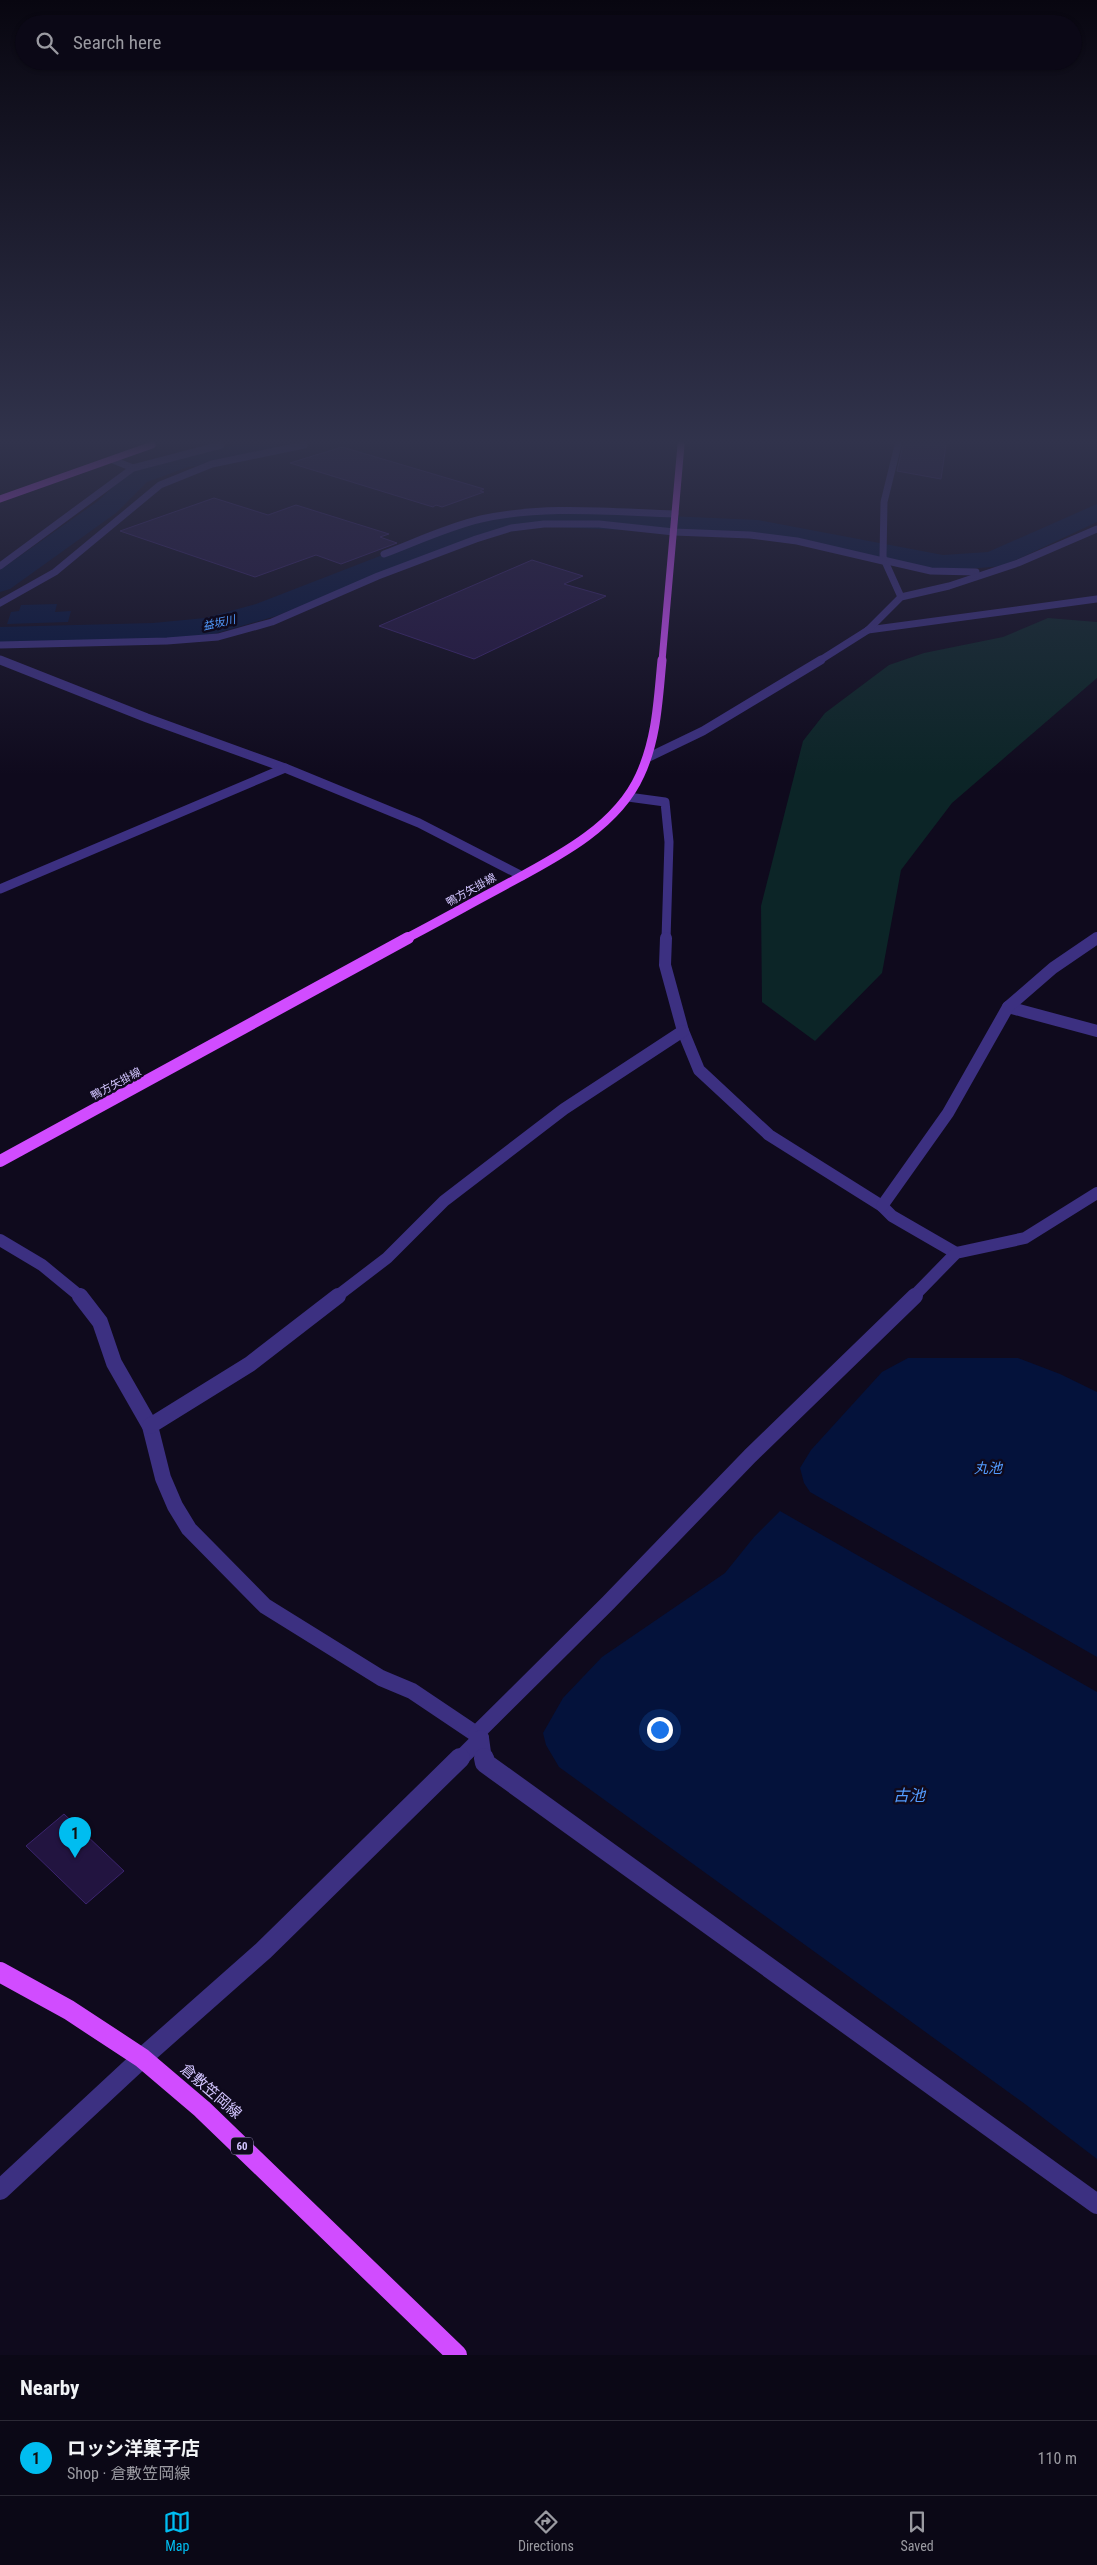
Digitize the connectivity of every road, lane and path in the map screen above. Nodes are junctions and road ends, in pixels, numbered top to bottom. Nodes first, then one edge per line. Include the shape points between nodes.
1 (15, 555) edge
2 (76, 555) edge
3 (436, 555) edge
4 (671, 555) edge
5 (865, 555) edge
6 (883, 555) edge
7 (1037, 555) edge
8 (883, 559) junction
9 (1018, 563) junction
10 (0, 566) edge
11 (8, 592) edge
12 (902, 597) junction
13 (1097, 599) edge
14 (0, 603) edge
15 (868, 630) junction
16 (0, 644) edge
17 (0, 660) edge
18 (649, 757) junction
19 (285, 768) junction
20 (628, 797) junction
21 (522, 876) junction
22 (0, 889) edge
23 (1097, 938) edge
24 (1008, 1006) junction
25 (683, 1031) junction
26 (1097, 1031) edge
27 (0, 1161) edge
28 (1097, 1193) edge
29 (882, 1206) junction
30 (0, 1240) edge
31 (956, 1253) junction
32 (150, 1426) junction
33 (479, 1736) junction
34 (0, 1972) edge
35 (142, 2058) junction
36 (0, 2190) edge
37 (1097, 2204) edge
38 (457, 2355) edge

1 - 10 street
2 - 11 street via 55,572
3 - 16 street via 378,576 272,622 218,637
4 - 18 main road, 鴨方矢掛線 via 656,727
5 - 8 street
6 - 8 street
7 - 9 street
8 - 9 street via 931,571 954,572 976,572
8 - 12 street
9 - 12 street via 949,586
11 - 14 street
12 - 15 street
13 - 15 street
15 - 18 street via 704,731
17 - 19 street
18 - 20 main road, 鴨方矢掛線
19 - 21 street via 419,823
19 - 22 street
20 - 21 main road, 鴨方矢掛線 via 617,811 586,836
20 - 25 street via 664,802 669,842 665,965
21 - 27 main road, 鴨方矢掛線
23 - 24 street via 1052,968
24 - 26 street
24 - 29 street via 948,1113
25 - 29 street via 699,1070 769,1135
25 - 32 street via 564,1109 444,1201 387,1258 250,1364
28 - 31 street via 1025,1238
29 - 31 street via 892,1216
30 - 32 street via 42,1265 83,1299 100,1322 114,1363
31 - 33 street via 891,1321 750,1456
32 - 33 street via 163,1478 189,1529 265,1606 381,1678 412,1691
33 - 35 street via 264,1952
33 - 37 street via 485,1763
34 - 35 main road, 倉敷笠岡線 / 60 via 70,2010
35 - 36 street
35 - 38 main road, 倉敷笠岡線 / 60 via 224,2129

